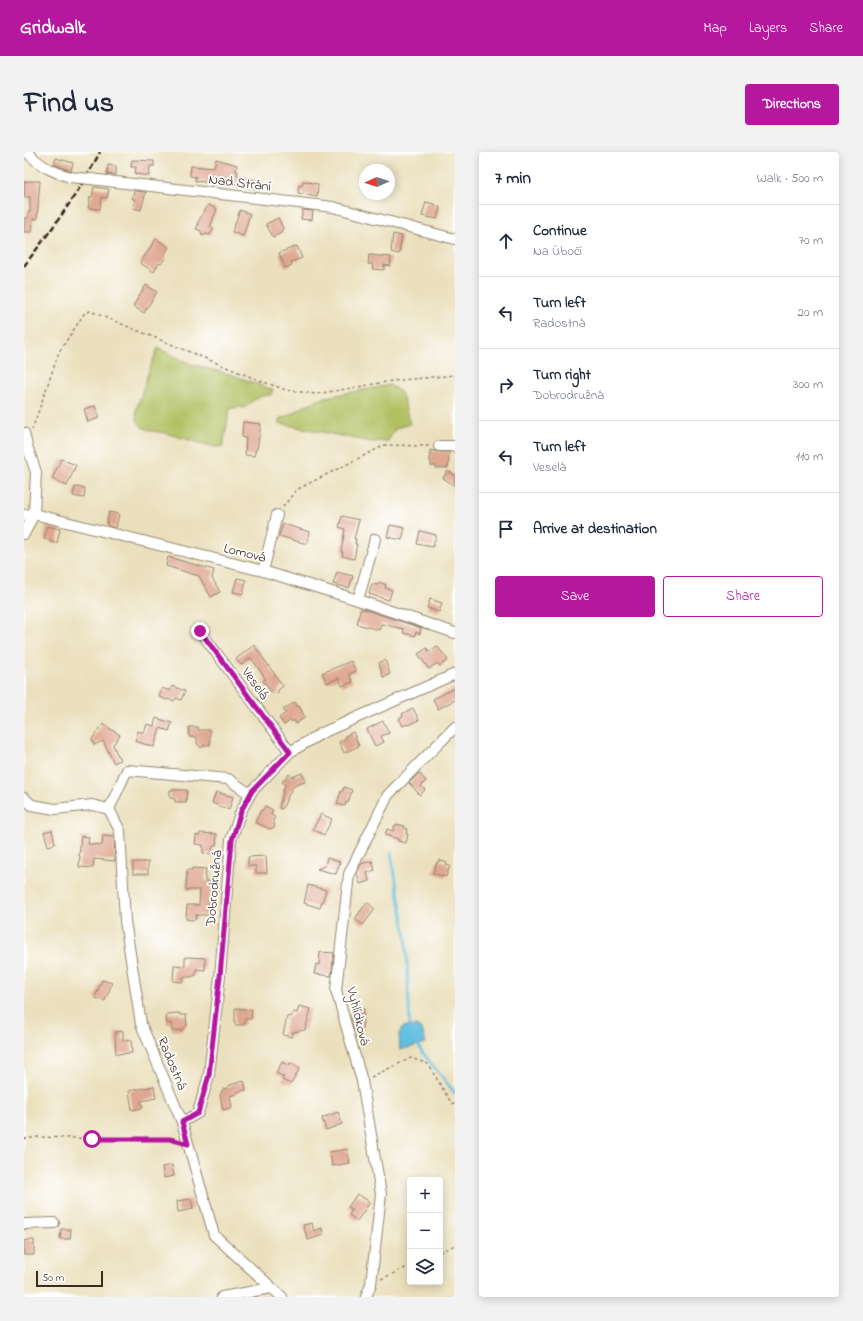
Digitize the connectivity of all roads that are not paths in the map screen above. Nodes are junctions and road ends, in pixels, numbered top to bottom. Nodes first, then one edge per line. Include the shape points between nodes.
1 (26, 152) edge
2 (24, 158) edge
3 (455, 239) edge
4 (24, 433) edge
5 (439, 446) road end
6 (455, 446) edge
7 (25, 447) edge
8 (29, 514) edge
9 (277, 515) road end
10 (24, 534) edge
11 (375, 539) dead end
12 (263, 571) junction
13 (358, 600) junction
14 (200, 631) dead end
15 (455, 632) edge
16 (455, 674) edge
17 (455, 727) edge
18 (290, 752) junction
19 (250, 794) junction
20 (24, 798) edge
21 (109, 809) junction
22 (182, 1122) junction
23 (54, 1223) dead end
24 (24, 1224) edge
25 (271, 1288) junction
26 (222, 1297) edge
27 (282, 1297) edge
28 (366, 1297) edge

1 - 2 street
1 - 3 street, Nad Strání, bridge via 51,171 70,177 333,207
4 - 7 street
5 - 6 street
7 - 8 street via 36,472
8 - 10 street
8 - 12 street, Lomová
9 - 12 street
11 - 13 street
12 - 13 street, Lomová
13 - 15 street, Lomová
14 - 18 street, Veselá
16 - 18 street, Dobrodružná via 322,733
17 - 28 street, Vyhlídková via 388,795 349,874 336,990 362,1082 381,1194 371,1284
18 - 19 street, Dobrodružná
19 - 21 street via 228,779 127,770
19 - 22 street, Dobrodružná via 241,811 232,840 209,1075 198,1113
20 - 21 street via 32,805 55,809 92,805
21 - 22 street, Radostná via 120,831 125,921 141,1024
22 - 25 street, Radostná via 214,1235
23 - 24 street
25 - 26 street
25 - 27 street, Radostná

